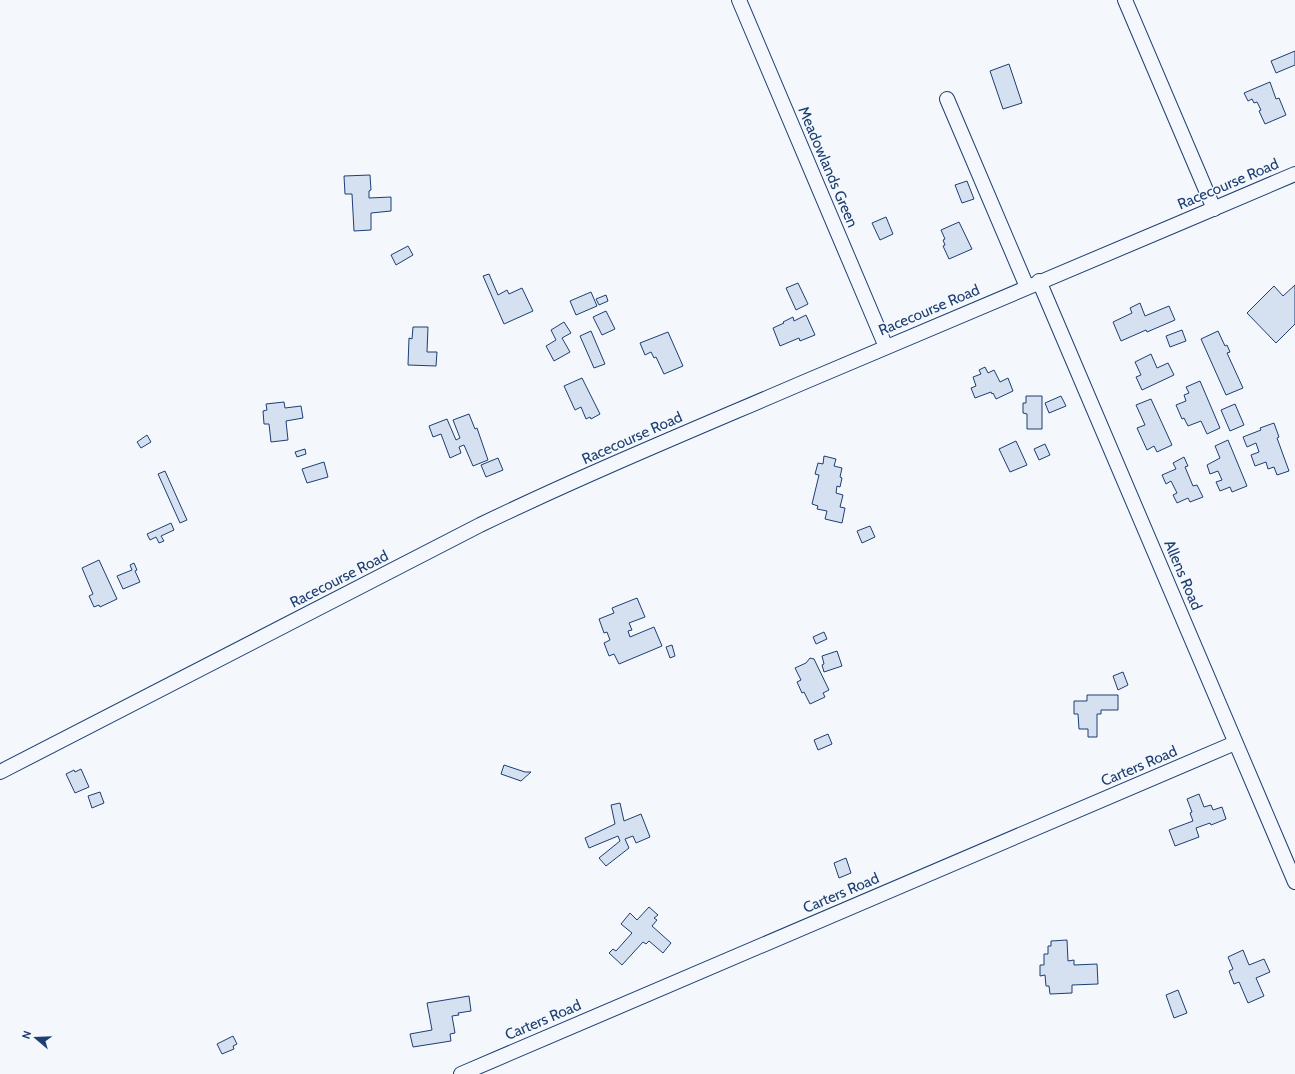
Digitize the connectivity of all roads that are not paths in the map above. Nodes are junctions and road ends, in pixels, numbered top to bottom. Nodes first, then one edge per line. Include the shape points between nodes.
1 (739, 0) edge
2 (1124, 0) edge
3 (947, 99) dead end
4 (1295, 174) edge
5 (1214, 208) junction
6 (1033, 284) junction
7 (886, 347) junction
8 (1236, 743) junction
9 (0, 772) edge
10 (1295, 882) edge
11 (460, 1074) edge

1 - 7 street, Meadowlands Green
2 - 5 street
3 - 6 street, Allens Road
4 - 5 street, Racecourse Road
5 - 6 street, Racecourse Road
6 - 7 street, Racecourse Road
6 - 8 street, Allens Road
7 - 9 street, Racecourse Road via 530,501
8 - 10 street, Allens Road
8 - 11 street, Carters Road

